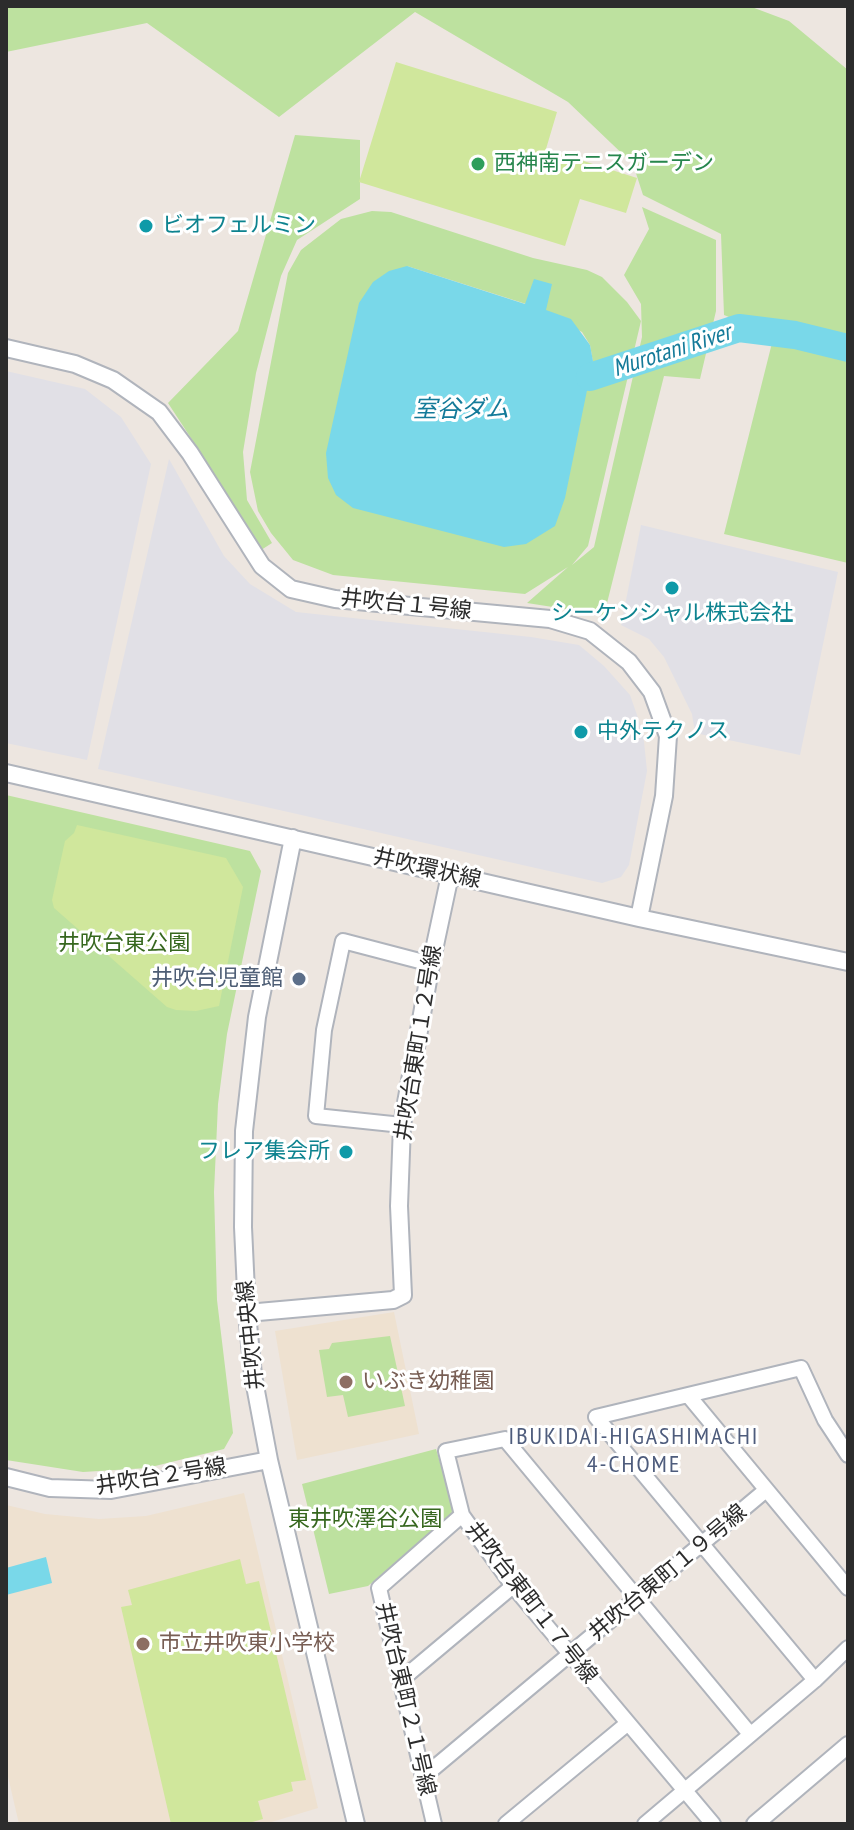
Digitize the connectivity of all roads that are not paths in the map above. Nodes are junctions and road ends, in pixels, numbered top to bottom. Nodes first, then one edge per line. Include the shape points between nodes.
1 (6, 348) edge
2 (6, 773) edge
3 (293, 838) junction
4 (450, 875) junction
5 (639, 918) junction
6 (848, 962) edge
7 (431, 964) junction
8 (402, 1125) junction
9 (247, 1313) junction
10 (688, 1395) junction
11 (848, 1455) edge
12 (269, 1460) junction
13 (6, 1477) edge
14 (766, 1490) junction
15 (462, 1515) junction
16 (702, 1546) junction
17 (513, 1586) junction
18 (848, 1588) edge
19 (636, 1598) junction
20 (848, 1648) edge
21 (570, 1655) junction
22 (401, 1680) junction
23 (815, 1680) junction
24 (628, 1723) junction
25 (750, 1734) junction
26 (848, 1745) edge
27 (423, 1777) junction
28 (685, 1790) junction
29 (356, 1824) edge
30 (434, 1824) edge
31 (506, 1824) edge
32 (645, 1824) edge
33 (713, 1824) edge
34 (755, 1824) edge

1 - 5 street, 井吹台１号線 via 75,364 113,380 159,412 262,566 291,589 335,599 550,619 590,631 629,662 652,692 668,736 664,796
2 - 3 street, 井吹環状線
3 - 4 street, 井吹環状線
3 - 9 street, 井吹中央線 via 257,1017 244,1131
4 - 5 street, 井吹環状線
4 - 7 street, 井吹台東町１２号線
5 - 6 street, 井吹環状線
7 - 8 street, 井吹台東町１２号線
7 - 8 street via 343,941 324,1030 316,1116
8 - 9 street, 井吹台東町１２号線 via 403,1295
9 - 12 street, 井吹中央線
10 - 11 street via 801,1368
10 - 14 street
10 - 16 street via 596,1417
12 - 13 street, 井吹台２号線 via 111,1490 50,1488
12 - 29 street, 井吹中央線
14 - 16 street, 井吹台東町１９号線
14 - 18 street
15 - 17 street, 井吹台東町１７号線
15 - 19 street, 井吹台東町１７号線 via 446,1451 505,1439
15 - 22 street, 井吹台東町２１号線 via 379,1588
16 - 19 street, 井吹台東町１９号線
16 - 23 street
17 - 21 street, 井吹台東町１７号線
17 - 22 street
19 - 21 street, 井吹台東町１９号線
19 - 25 street, 井吹台東町１７号線
20 - 23 street
21 - 24 street, 井吹台東町１７号線
21 - 27 street, 井吹台東町１９号線
22 - 27 street, 井吹台東町２１号線
23 - 25 street
24 - 28 street, 井吹台東町１７号線
24 - 31 street
25 - 28 street
26 - 34 street
27 - 30 street, 井吹台東町２１号線
28 - 32 street
28 - 33 street, 井吹台東町１７号線

